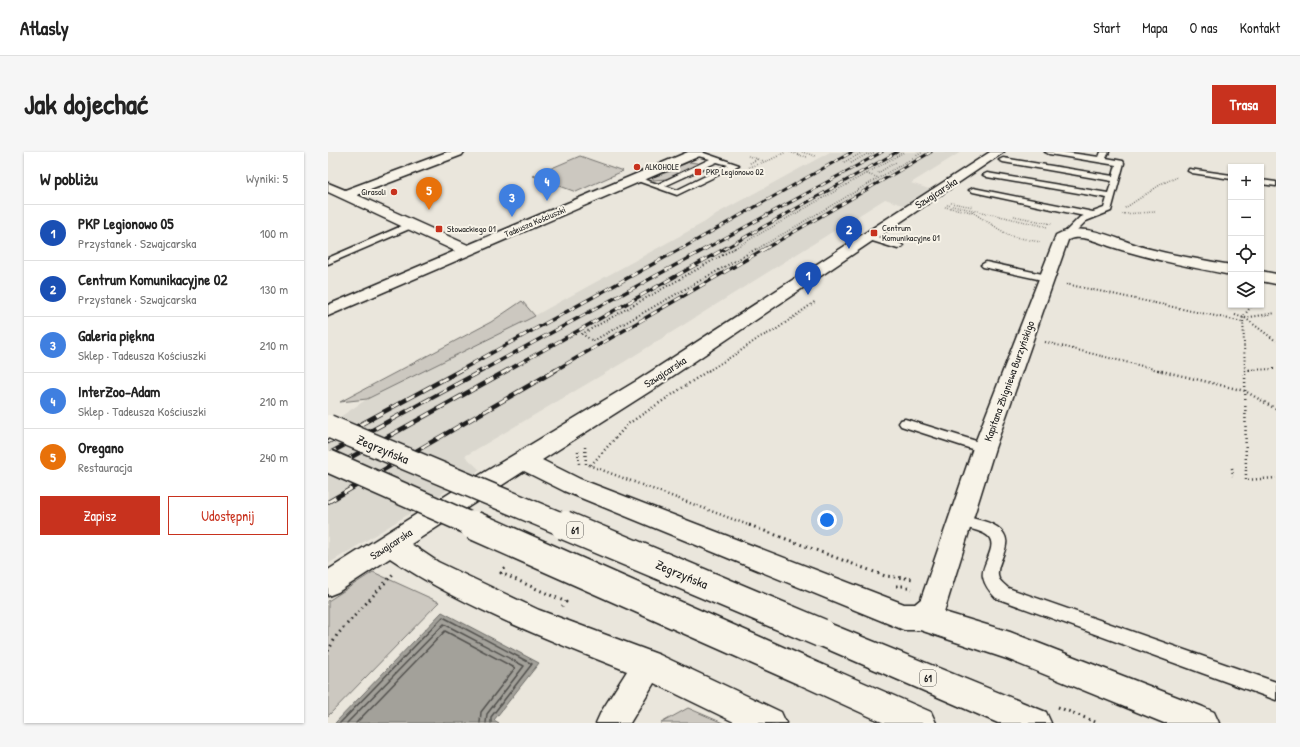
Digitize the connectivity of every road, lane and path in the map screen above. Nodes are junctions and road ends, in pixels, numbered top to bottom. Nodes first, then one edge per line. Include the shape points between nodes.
1 (458, 152) edge
2 (697, 152) edge
3 (790, 152) edge
4 (802, 152) edge
5 (861, 152) edge
6 (874, 152) edge
7 (904, 152) edge
8 (923, 152) edge
9 (1049, 152) edge
10 (1104, 152) edge
11 (742, 154) dead end
12 (867, 154) junction
13 (815, 156) dead end
14 (1000, 156) edge
15 (807, 157) dead end
16 (717, 159) junction
17 (890, 160) junction
18 (1102, 160) junction
19 (764, 161) dead end
20 (844, 162) dead end
21 (896, 162) junction
22 (851, 163) dead end
23 (902, 164) junction
24 (1192, 172) dead end
25 (878, 173) dead end
26 (866, 174) junction
27 (987, 174) dead end
28 (1181, 175) dead end
29 (873, 176) junction
30 (636, 178) junction
31 (869, 178) dead end
32 (879, 178) junction
33 (1228, 178) edge
34 (1116, 179) junction
35 (1264, 182) edge
36 (1276, 184) edge
37 (658, 186) junction
38 (328, 187) edge
39 (973, 190) dead end
40 (344, 194) junction
41 (1111, 196) junction
42 (946, 205) dead end
43 (939, 206) dead end
44 (1122, 210) dead end
45 (973, 211) junction
46 (1155, 212) dead end
47 (1124, 213) dead end
48 (1094, 215) junction
49 (411, 225) junction
50 (1061, 230) junction
51 (868, 237) junction
52 (1041, 242) dead end
53 (898, 246) dead end
54 (468, 251) junction
55 (328, 261) edge
56 (986, 265) dead end
57 (1228, 269) edge
58 (1264, 277) edge
59 (1276, 279) edge
60 (1054, 280) junction
61 (816, 301) dead end
62 (1250, 308) edge
63 (328, 311) edge
64 (1276, 313) edge
65 (1235, 315) dead end
66 (1244, 317) junction
67 (1243, 322) junction
68 (1041, 341) dead end
69 (1276, 341) edge
70 (1276, 369) edge
71 (1245, 370) junction
72 (1245, 391) junction
73 (1276, 409) edge
74 (905, 424) dead end
75 (328, 426) edge
76 (585, 442) dead end
77 (984, 448) junction
78 (328, 461) edge
79 (524, 461) junction
80 (591, 465) junction
81 (1232, 468) dead end
82 (1233, 476) dead end
83 (1276, 478) edge
84 (961, 521) junction
85 (390, 544) junction
86 (501, 573) dead end
87 (919, 580) dead end
88 (328, 584) edge
89 (566, 602) dead end
90 (920, 617) junction
91 (328, 651) edge
92 (649, 665) junction
93 (1276, 691) edge
94 (612, 723) edge
95 (770, 723) edge
96 (920, 723) edge
97 (1035, 723) edge
98 (1203, 723) edge

1 - 40 street
2 - 16 lane
2 - 30 street, Tadeusza Kościuszki
3 - 15 path
4 - 13 path
5 - 12 path
5 - 20 path
6 - 12 path
7 - 17 path
8 - 23 path
9 - 18 lane
10 - 18 lane
11 - 19 path
12 - 22 path
14 - 34 lane
14 - 51 street, Szwajcarska
16 - 37 lane
16 - 37 lane via 735,165 677,193
17 - 21 path
17 - 26 path
18 - 34 lane, Kapitana Zbigniewa Burzyńskigo via 1120,163
21 - 23 path
21 - 25 path
23 - 32 path
24 - 33 lane
26 - 29 path
26 - 32 path via 582,334 593,341
27 - 41 lane
28 - 44 path via 1163,183
29 - 31 path
29 - 32 path
30 - 37 lane
30 - 54 street, Tadeusza Kościuszki
34 - 41 lane, Kapitana Zbigniewa Burzyńskigo
35 - 36 lane
38 - 40 street
39 - 48 lane
40 - 49 street
41 - 48 lane, Kapitana Zbigniewa Burzyńskigo via 1108,208
42 - 45 path
43 - 45 path
45 - 50 path
45 - 52 path via 1010,236
46 - 47 path
48 - 50 lane, Kapitana Zbigniewa Burzyńskigo
49 - 54 street
49 - 55 lane
50 - 57 street via 1090,235 1146,253
50 - 60 street, Kapitana Zbigniewa Burzyńskigo
51 - 53 lane
51 - 79 street, Szwajcarska via 651,381
54 - 63 street, Tadeusza Kościuszki
56 - 60 lane
58 - 59 street
60 - 67 path
60 - 77 street, Kapitana Zbigniewa Burzyńskigo
61 - 80 path via 628,424
62 - 66 path
64 - 66 path
65 - 66 path
66 - 67 path
66 - 69 path
67 - 71 path
68 - 72 path
70 - 71 path
71 - 72 path
72 - 73 path
72 - 83 path via 1246,480
74 - 77 lane
75 - 97 street, Zegrzyńska / 61, bridge
76 - 80 path via 586,464
77 - 84 street, Kapitana Zbigniewa Burzyńskigo
78 - 96 street, bridge
79 - 85 street, Szwajcarska
79 - 90 street via 572,485 896,614
80 - 87 path via 885,576
81 - 82 path
84 - 90 street, Kapitana Zbigniewa Burzyńskigo via 932,607
84 - 93 lane via 993,532 999,540 990,579 994,588 1002,593
85 - 88 street, Szwajcarska
85 - 91 path via 399,567 337,635
85 - 92 street via 429,570 529,619
86 - 89 path
90 - 98 street via 1010,646
92 - 94 street
92 - 95 street

